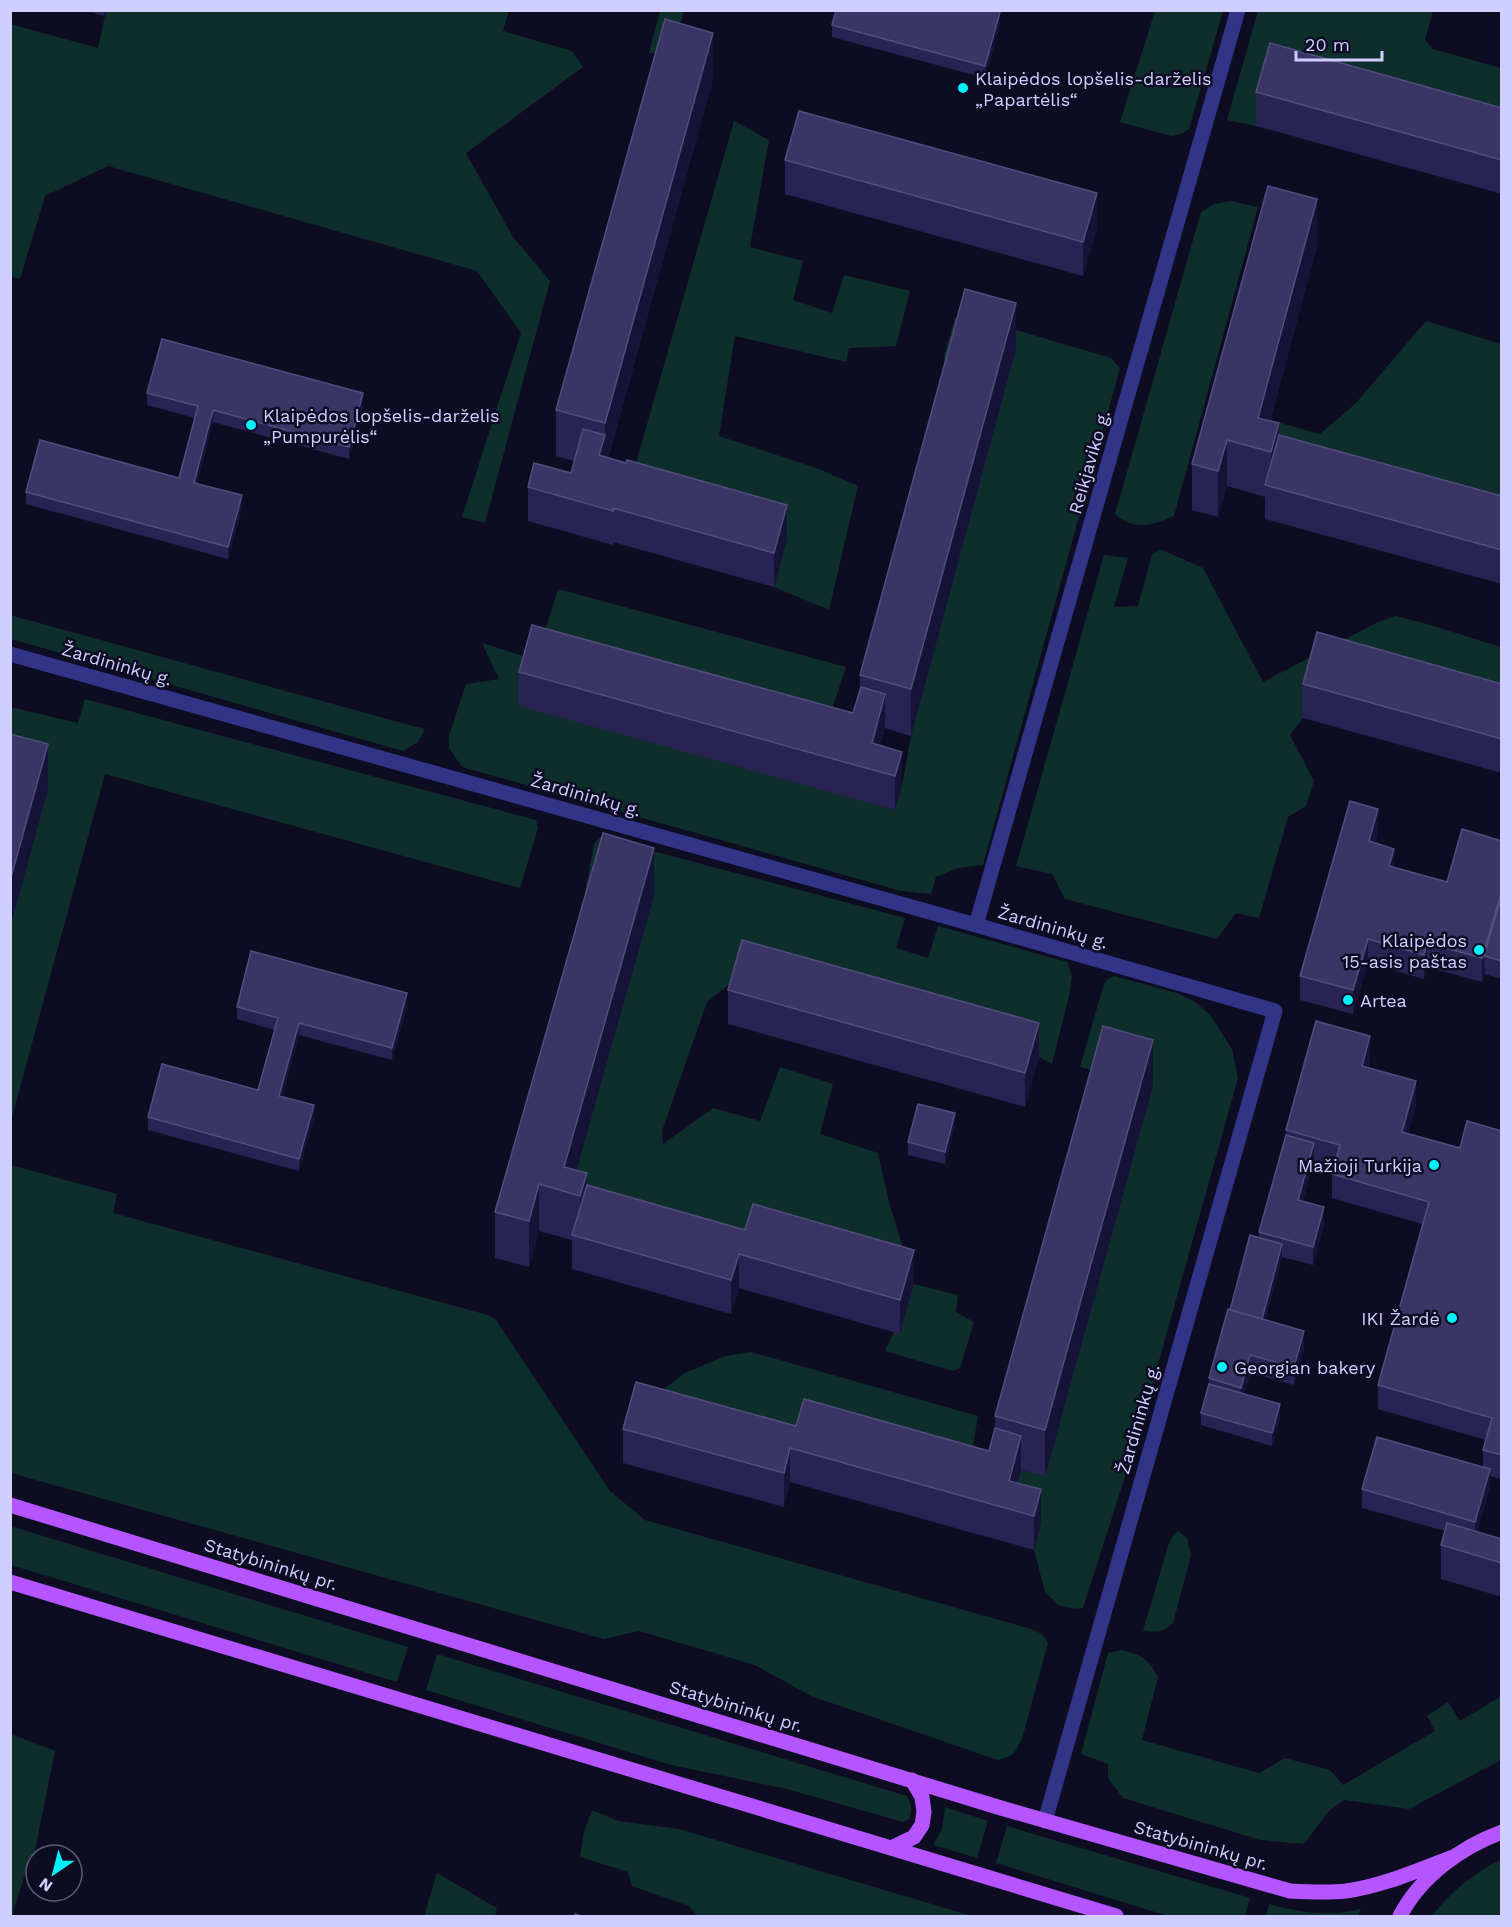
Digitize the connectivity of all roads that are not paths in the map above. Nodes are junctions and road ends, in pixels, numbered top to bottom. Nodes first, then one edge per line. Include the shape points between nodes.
1 (1238, 10) edge
2 (10, 654) edge
3 (976, 925) junction
4 (10, 1505) edge
5 (10, 1582) edge
6 (912, 1780) junction
7 (1046, 1821) junction
8 (1502, 1825) edge
9 (1502, 1832) edge
10 (1483, 1839) junction
11 (891, 1848) junction
12 (1453, 1857) junction
13 (1116, 1917) edge
14 (1400, 1917) edge

1 - 3 street, Reikjaviko g.
2 - 3 street, Žardininkų g.
3 - 7 street, Žardininkų g. via 1275,1011
4 - 6 main road, Statybininkų pr.
5 - 11 main road
6 - 7 main road, Statybininkų pr.
6 - 11 main road via 922,1797 922,1825 914,1837
7 - 12 main road, Statybininkų pr. via 1290,1891 1345,1891
8 - 10 main road
9 - 10 main road
10 - 12 main road
11 - 13 main road
12 - 14 main road via 1426,1881

